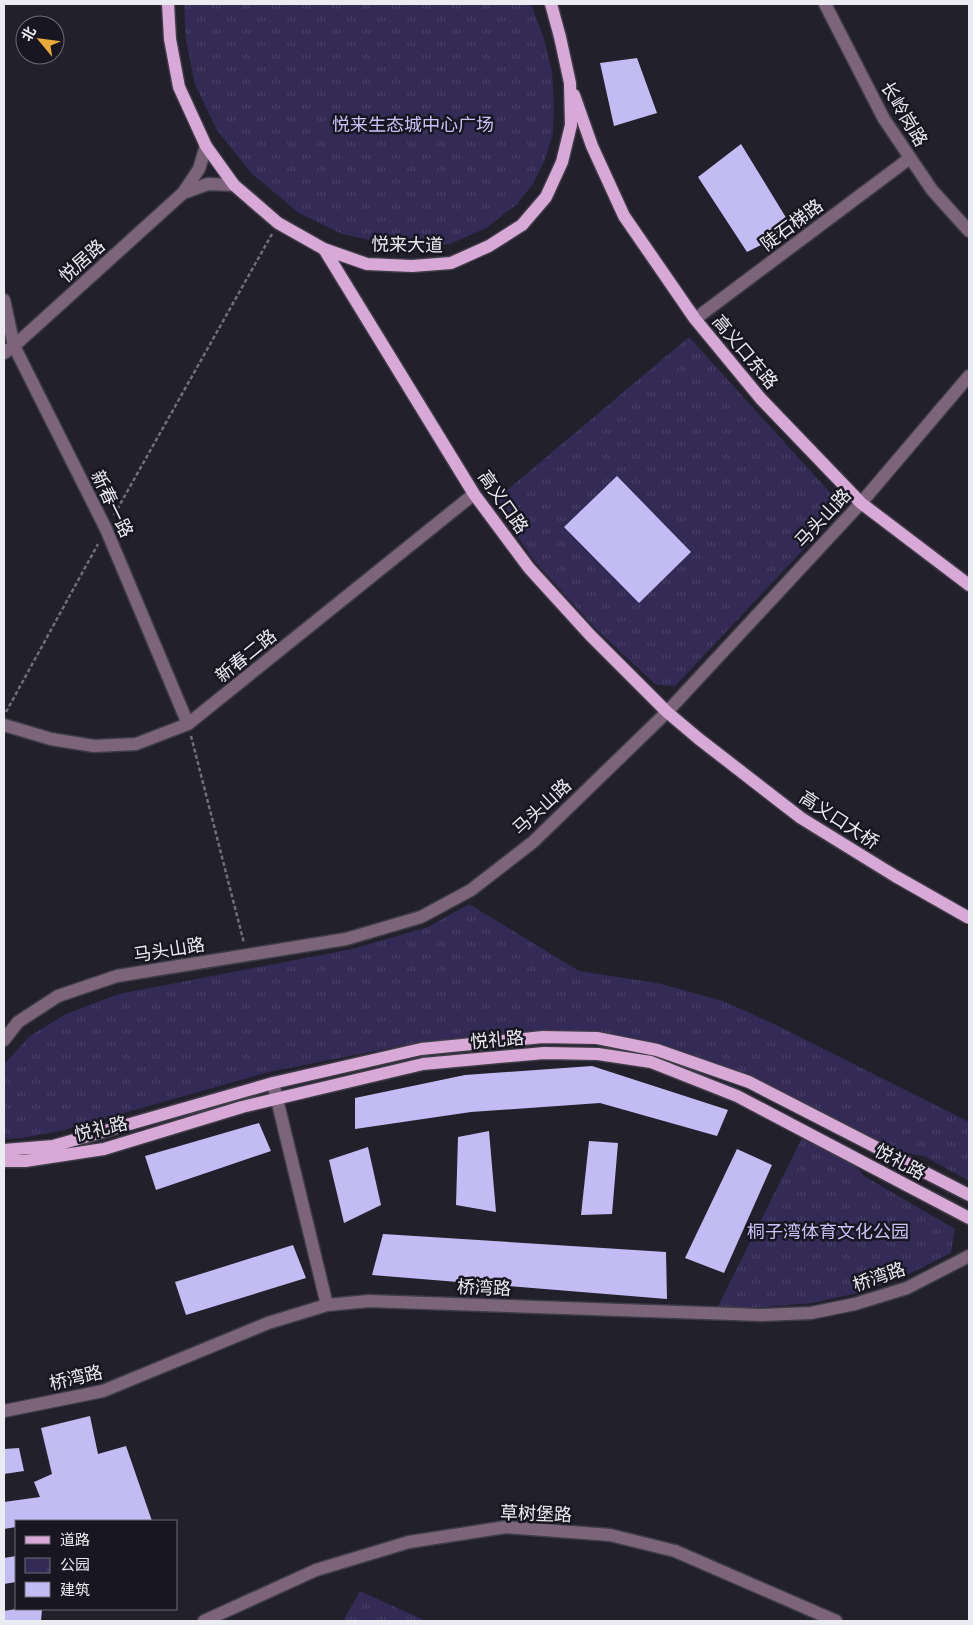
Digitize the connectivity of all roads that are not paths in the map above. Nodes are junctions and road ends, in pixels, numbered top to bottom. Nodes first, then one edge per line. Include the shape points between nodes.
1 (168, 4) edge
2 (551, 4) edge
3 (825, 4) edge
4 (570, 83) junction
5 (206, 146) junction
6 (910, 158) junction
7 (234, 185) junction
8 (183, 193) junction
9 (969, 231) edge
10 (324, 249) junction
11 (4, 300) edge
12 (695, 319) junction
13 (9, 350) edge
14 (969, 376) edge
15 (474, 494) junction
16 (861, 503) junction
17 (969, 585) edge
18 (667, 712) junction
19 (188, 724) junction
20 (4, 725) edge
21 (699, 739) joint
22 (969, 918) edge
23 (4, 1040) edge
24 (273, 1083) junction
25 (277, 1098) junction
26 (4, 1150) edge
27 (4, 1161) edge
28 (969, 1195) edge
29 (969, 1218) edge
30 (969, 1256) edge
31 (327, 1305) junction
32 (4, 1411) edge
33 (204, 1621) edge
34 (836, 1621) edge

1 - 5 main road, 悦来大道 via 170,39 179,87
2 - 4 main road, 悦来大道
3 - 6 street, 长岭岗路 via 884,119
4 - 10 main road, 悦来大道 via 571,125 562,162 546,197 522,225 489,246 451,263 412,266 367,264
4 - 12 main road, 高义口东路 via 592,146 624,216
5 - 7 main road, 悦来大道
5 - 8 street via 199,169
6 - 9 street, 长岭岗路 via 932,190
6 - 12 street, 陡石梯路
7 - 8 street via 208,184
7 - 10 main road, 悦来大道 via 278,223
8 - 13 street, 悦居路
10 - 15 main road, 高义口路
11 - 13 street, 新春一路
12 - 16 main road, 高义口东路 via 761,398
13 - 19 street, 新春一路 via 106,529
14 - 16 street, 马头山路
15 - 18 main road, 高义口路 via 529,568
15 - 19 street, 新春二路
16 - 17 main road, 高义口东路
16 - 18 street, 马头山路
18 - 21 main road, 高义口路
18 - 23 street, 马头山路 via 533,842 471,890 421,917 346,939 117,976 58,996 18,1022
19 - 20 street, 新春二路 via 136,744 94,746 51,739
21 - 22 main road, 高义口大桥, bridge via 801,818
24 - 25 street
24 - 26 main road, 悦礼路 via 53,1146
24 - 28 main road, 悦礼路 via 421,1049 543,1037 597,1038 657,1050 749,1082
25 - 27 main road, 悦礼路 via 104,1149 26,1161
25 - 29 main road, 悦礼路 via 432,1064 544,1053 598,1054 651,1062 737,1096
25 - 31 street
30 - 31 street, 桥湾路 via 907,1288 811,1313 761,1315 369,1301
31 - 32 street, 桥湾路 via 268,1323 103,1391
33 - 34 street, 草树堡路 via 316,1570 409,1542 506,1527 610,1535 674,1551

